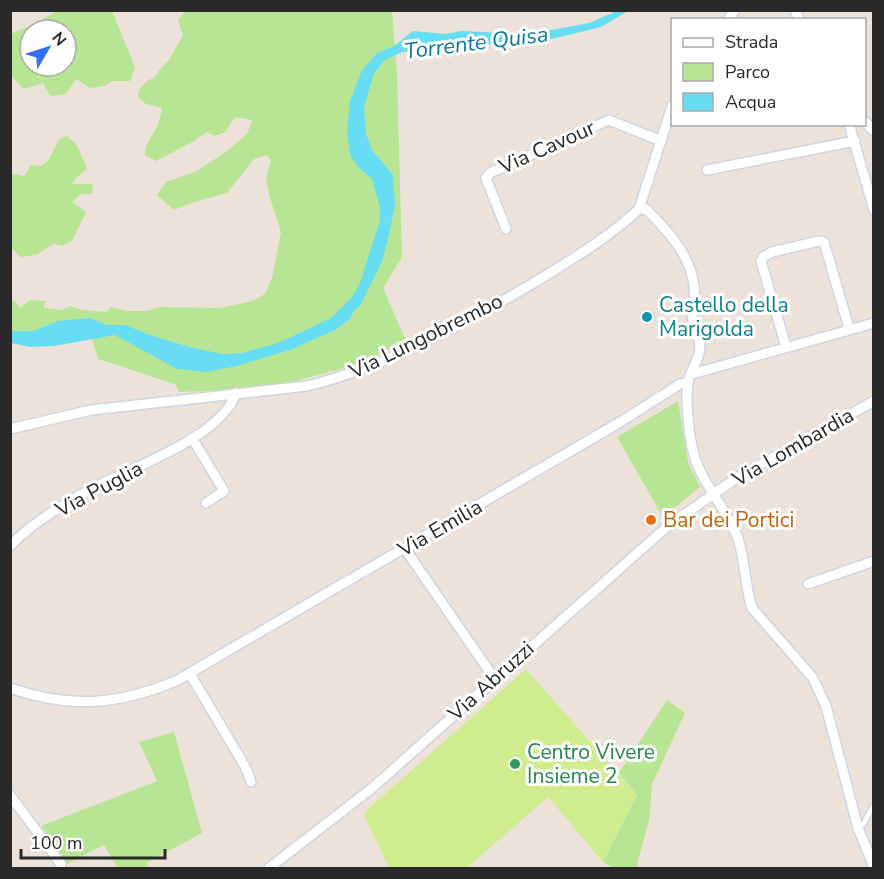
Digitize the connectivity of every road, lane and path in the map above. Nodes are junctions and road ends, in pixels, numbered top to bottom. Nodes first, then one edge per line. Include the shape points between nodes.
1 (671, 109) edge
2 (850, 126) edge
3 (854, 126) edge
4 (661, 141) junction
5 (855, 141) junction
6 (707, 170) dead end
7 (639, 209) junction
8 (873, 210) edge
9 (506, 229) dead end
10 (873, 322) edge
11 (849, 328) junction
12 (786, 347) junction
13 (690, 378) junction
14 (236, 393) junction
15 (873, 401) edge
16 (10, 429) edge
17 (192, 438) junction
18 (713, 494) junction
19 (206, 503) dead end
20 (10, 546) edge
21 (405, 549) junction
22 (873, 561) edge
23 (808, 584) dead end
24 (190, 674) junction
25 (494, 678) junction
26 (10, 688) edge
27 (251, 782) dead end
28 (10, 795) edge
29 (873, 804) edge
30 (858, 828) junction
31 (60, 864) dead end
32 (873, 867) edge
33 (269, 868) edge

1 - 4 street
2 - 5 street
3 - 5 street
4 - 7 street
4 - 9 street, Via Cavour via 609,120 490,173 486,178
5 - 6 street
5 - 8 street
7 - 13 street via 646,209 668,230 694,283 693,321 700,347
7 - 14 street, Via Lungobrembo via 612,232 534,283 385,360 307,386
10 - 11 street, Via Emilia
11 - 12 street, Via Emilia
11 - 12 street via 824,242 772,252 761,261
12 - 13 street, Via Emilia
13 - 18 street via 689,429 694,455
13 - 21 street, Via Emilia
14 - 16 street, Via Lungobrembo via 91,410
14 - 17 street, Via Puglia via 224,413
15 - 18 street, Via Lombardia
17 - 19 street via 224,491
17 - 20 street, Via Puglia via 43,518
18 - 25 street, Via Abruzzi via 669,525
18 - 30 street via 743,554 752,608 805,668 820,692
21 - 24 street, Via Emilia
21 - 25 street
22 - 23 street
24 - 26 street, Via Emilia via 143,694 113,701 52,700
24 - 27 street
25 - 33 street, Via Abruzzi via 371,789
28 - 31 street
29 - 30 lane
30 - 32 street

